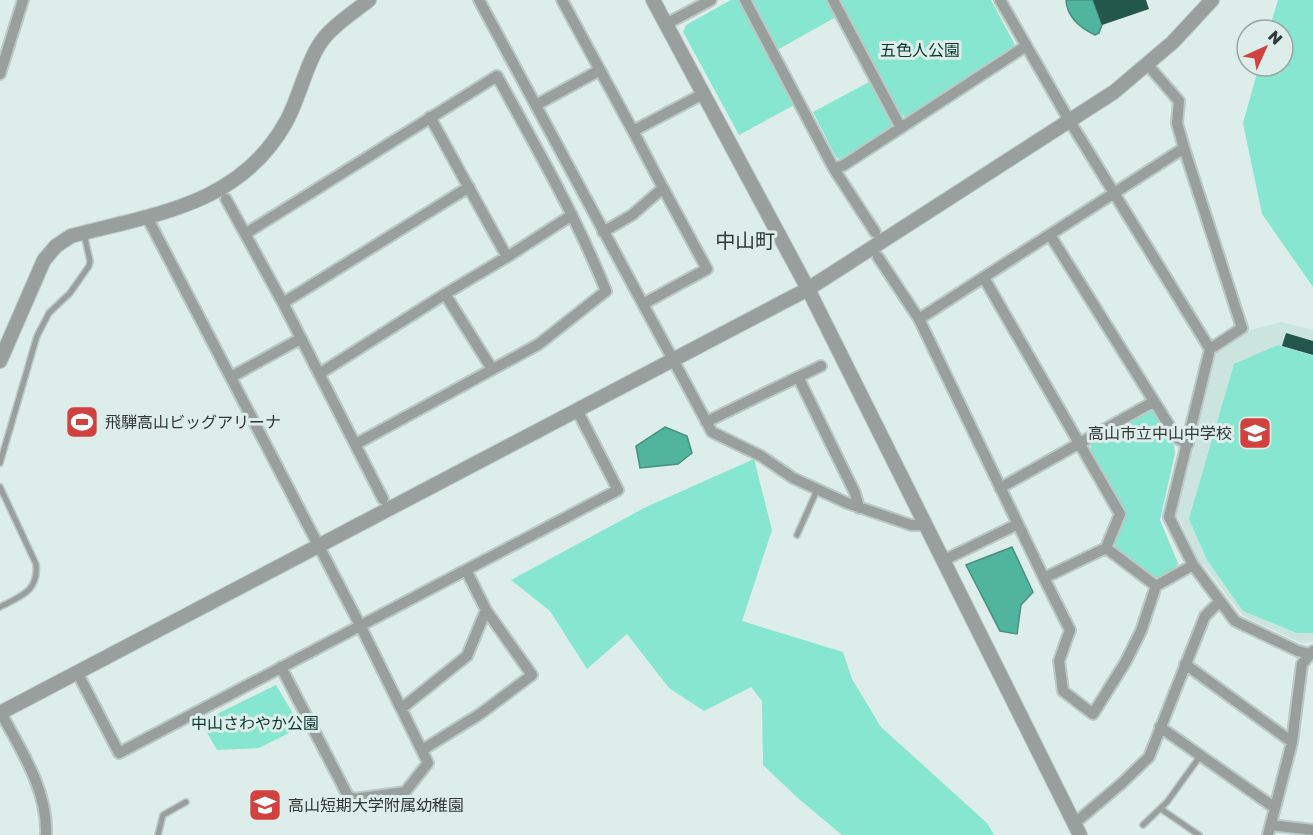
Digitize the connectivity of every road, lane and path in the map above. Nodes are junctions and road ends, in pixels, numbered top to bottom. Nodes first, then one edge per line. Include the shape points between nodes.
1 (24, 0) edge
2 (369, 0) edge
3 (479, 0) edge
4 (562, 0) edge
5 (653, 0) edge
6 (711, 0) edge
7 (746, 0) edge
8 (833, 0) edge
9 (1000, 0) edge
10 (1212, 0) edge
11 (666, 24) junction
12 (1026, 46) junction
13 (600, 70) junction
14 (1153, 71) dead end
15 (0, 74) edge
16 (703, 94) junction
17 (536, 105) junction
18 (430, 117) junction
19 (1069, 120) junction
20 (901, 128) junction
21 (633, 131) junction
22 (1184, 148) junction
23 (834, 169) junction
24 (469, 187) junction
25 (663, 188) junction
26 (1114, 194) junction
27 (226, 199) dead end
28 (572, 215) junction
29 (147, 216) junction
30 (603, 232) junction
31 (875, 232) dead end
32 (84, 233) junction
33 (245, 234) junction
34 (1050, 235) junction
35 (507, 257) junction
36 (878, 257) dead end
37 (984, 278) junction
38 (808, 289) junction
39 (445, 294) junction
40 (283, 303) junction
41 (643, 304) junction
42 (919, 319) junction
43 (300, 339) junction
44 (1210, 349) junction
45 (673, 360) junction
46 (0, 361) edge
47 (822, 366) dead end
48 (492, 369) junction
49 (319, 374) junction
50 (231, 377) junction
51 (798, 377) junction
52 (1154, 402) junction
53 (577, 410) junction
54 (706, 422) junction
55 (1081, 443) junction
56 (356, 444) junction
57 (1188, 444) junction
58 (0, 463) edge
59 (0, 487) edge
60 (1000, 488) junction
61 (817, 490) junction
62 (383, 499) dead end
63 (859, 508) junction
64 (1018, 524) junction
65 (925, 525) junction
66 (797, 535) dead end
67 (319, 546) junction
68 (1106, 548) junction
69 (944, 560) junction
70 (1193, 565) junction
71 (466, 570) junction
72 (1044, 578) junction
73 (1156, 586) junction
74 (1219, 602) junction
75 (0, 607) edge
76 (486, 610) junction
77 (360, 625) junction
78 (1311, 652) edge
79 (1185, 664) junction
80 (281, 667) junction
81 (78, 674) junction
82 (402, 708) junction
83 (0, 713) edge
84 (1160, 727) junction
85 (1292, 742) junction
86 (422, 750) junction
87 (1201, 755) junction
88 (186, 802) dead end
89 (1275, 808) junction
90 (1161, 809) junction
91 (1143, 825) dead end
92 (1077, 829) edge
93 (1270, 830) edge
94 (1313, 830) edge
95 (45, 835) edge
96 (158, 835) edge
97 (1199, 835) edge

1 - 15 street
2 - 29 street via 332,29 317,48 293,109 268,150 225,187 186,205
3 - 17 street
4 - 13 street
5 - 11 street
6 - 11 street
7 - 23 street
8 - 20 street
9 - 12 street
10 - 19 street via 1149,65
11 - 16 street
12 - 19 street
12 - 20 street
13 - 17 street
13 - 21 street
14 - 22 street via 1179,101 1178,123
16 - 21 street
16 - 38 street
17 - 30 street
18 - 24 street
18 - 28 street via 497,76
18 - 33 street
19 - 26 street
19 - 38 street
20 - 23 street
21 - 25 street
22 - 26 street
22 - 44 street via 1242,328
23 - 31 street
24 - 35 street
24 - 40 street
25 - 30 street via 632,215
25 - 41 street via 707,269
26 - 34 street
26 - 44 street
27 - 33 street
28 - 35 street
28 - 48 street via 606,291 539,344
29 - 32 street
29 - 50 street
30 - 41 street
32 - 46 street via 71,236 50,252
32 - 58 lane via 89,266 70,293 49,313 37,336
33 - 40 street
34 - 37 street
34 - 52 street
35 - 39 street
36 - 42 street
37 - 42 street
37 - 55 street
38 - 45 street
38 - 65 street
39 - 48 street
39 - 49 street
40 - 43 street
41 - 45 street
42 - 60 street
43 - 49 street
43 - 50 street
44 - 57 street
45 - 53 street
45 - 54 street
47 - 51 street
48 - 56 street
49 - 56 street
50 - 67 street
51 - 54 street
51 - 63 street
52 - 55 street
52 - 57 street via 1177,438
53 - 67 street
53 - 71 street via 618,490
54 - 61 street via 712,432
55 - 60 street
55 - 68 street via 1120,514
56 - 62 street
57 - 70 street via 1169,517
59 - 75 lane via 36,564 36,581 30,589
60 - 64 street
61 - 63 street
61 - 66 lane
63 - 65 street via 911,525
64 - 69 street
64 - 72 street
65 - 69 street
67 - 77 street
67 - 81 street
68 - 72 street
68 - 73 street
69 - 92 street
70 - 73 street
70 - 74 street
71 - 76 street
71 - 77 street
72 - 73 street via 1070,630 1059,661 1063,691 1093,714 1141,631
74 - 78 street via 1235,621 1298,651
74 - 79 street via 1205,616
76 - 82 street via 467,656
76 - 86 street via 532,675
77 - 80 street
77 - 82 street
78 - 85 street via 1302,664
79 - 84 street
79 - 85 street
80 - 81 street via 119,753
80 - 86 street via 348,796 354,799 405,792 428,763
81 - 83 street
82 - 86 street
83 - 95 street via 34,775
84 - 87 street
84 - 92 street via 1149,757
85 - 89 street
87 - 89 street
87 - 90 lane
88 - 96 lane via 163,815
89 - 93 street
90 - 91 lane
90 - 97 lane
93 - 94 street

